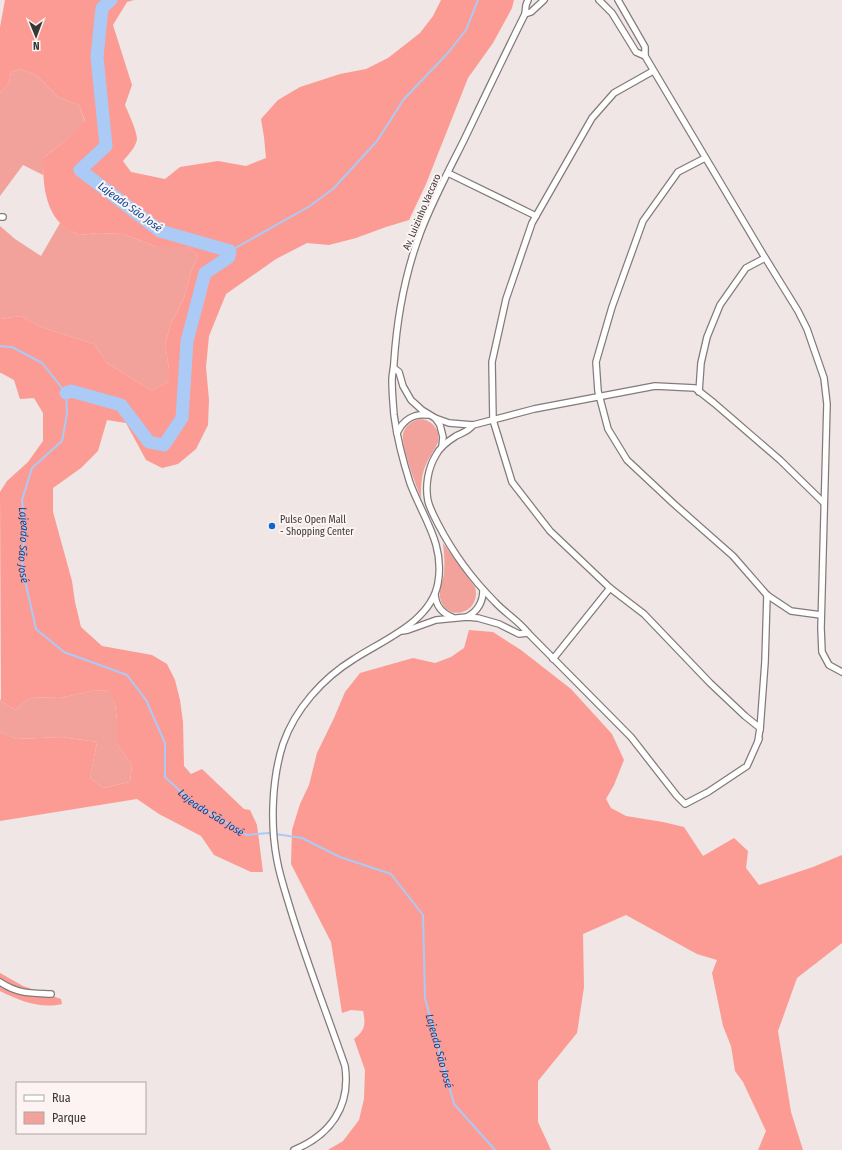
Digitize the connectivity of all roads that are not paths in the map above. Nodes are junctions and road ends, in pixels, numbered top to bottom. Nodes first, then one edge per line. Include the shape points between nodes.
1 (528, 0) edge
2 (544, 0) edge
3 (599, 0) edge
4 (618, 0) edge
5 (525, 14) junction
6 (645, 56) junction
7 (653, 71) junction
8 (705, 158) junction
9 (448, 173) junction
10 (536, 216) junction
11 (765, 258) junction
12 (394, 368) junction
13 (699, 392) junction
14 (600, 396) junction
15 (428, 415) junction
16 (435, 418) junction
17 (493, 420) junction
18 (473, 425) junction
19 (397, 433) junction
20 (442, 446) junction
21 (824, 502) junction
22 (610, 588) junction
23 (483, 590) junction
24 (435, 595) junction
25 (767, 595) junction
26 (821, 615) junction
27 (456, 617) junction
28 (467, 617) junction
29 (402, 630) junction
30 (528, 633) junction
31 (553, 659) junction
32 (842, 672) edge
33 (760, 728) junction
34 (0, 982) edge
35 (51, 994) dead end
36 (294, 1150) edge

1 - 5 street, Av. Luizinho Vaccaro
2 - 5 street
3 - 6 street via 612,13 636,52
4 - 6 street via 645,47
5 - 9 street, Av. Luizinho Vaccaro
6 - 7 street
7 - 8 street
7 - 10 street via 614,93 592,118
8 - 11 street
8 - 14 street via 678,172 643,221 612,307 596,362
9 - 10 street
9 - 12 street, Av. Luizinho Vaccaro via 426,220 409,267 398,320
10 - 17 street via 506,299 492,362
11 - 13 street via 746,268 720,305 700,363
11 - 21 street via 807,329 824,378 827,404
12 - 15 street via 399,372 411,400
12 - 19 street, Av. Luizinho Vaccaro via 392,396
13 - 14 street via 694,388 655,386
13 - 21 street via 780,460
14 - 17 street
14 - 25 street via 608,429 627,460 733,556
15 - 16 street
15 - 19 street via 419,414 410,418 402,424
16 - 18 street via 449,423
16 - 20 street via 443,432
17 - 18 street
17 - 22 street via 512,482 550,531
18 - 20 street
19 - 24 street, Av. Luizinho Vaccaro via 405,468 438,548 439,573
20 - 23 street via 433,460 428,475 427,492 430,508 451,546
21 - 26 street
22 - 31 street
22 - 33 street via 644,614 710,683
23 - 28 street via 478,607
23 - 30 street
24 - 27 street via 440,609 447,615
24 - 29 street via 424,611
25 - 26 street via 791,611
25 - 33 street
26 - 32 street via 822,652 829,665
27 - 28 street
27 - 29 street
28 - 30 street via 499,624 519,634
29 - 36 street via 354,659 321,686 301,710 288,732 280,756 273,830 277,862 300,940 346,1074 344,1097 335,1119 317,1138
30 - 31 street
31 - 33 street via 631,737 685,804 747,766 758,741
34 - 35 street via 11,989 23,992

